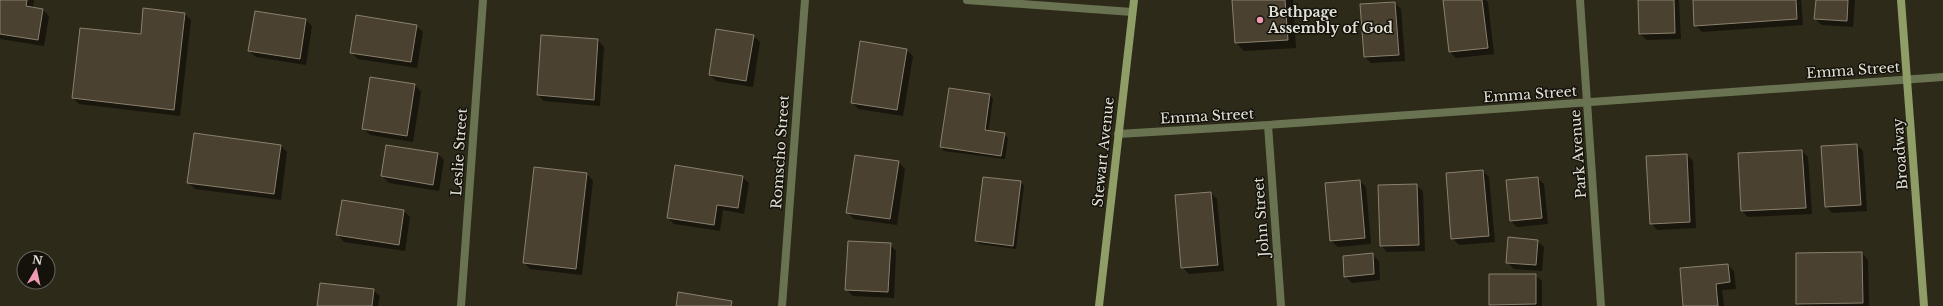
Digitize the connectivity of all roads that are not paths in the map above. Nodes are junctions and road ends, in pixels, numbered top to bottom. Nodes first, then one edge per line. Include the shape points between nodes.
1 (483, 0) edge
2 (805, 0) edge
3 (966, 0) edge
4 (1134, 0) edge
5 (1580, 0) edge
6 (1901, 0) edge
7 (1132, 12) junction
8 (1943, 77) edge
9 (1907, 80) junction
10 (1587, 103) junction
11 (1268, 125) junction
12 (1118, 134) junction
13 (462, 306) edge
14 (782, 306) edge
15 (1099, 306) edge
16 (1280, 306) edge
17 (1601, 306) edge
18 (1924, 306) edge

1 - 13 street, Leslie Street
2 - 14 street, Romscho Street
3 - 7 street
4 - 7 main road, Stewart Avenue
5 - 10 street, Park Avenue
6 - 9 main road, Broadway
7 - 12 main road, Stewart Avenue
8 - 9 street, Emma Street
9 - 10 street, Emma Street
9 - 18 main road, Broadway
10 - 11 street, Emma Street
10 - 17 street, Park Avenue
11 - 12 street, Emma Street
11 - 16 street, John Street
12 - 15 main road, Stewart Avenue

